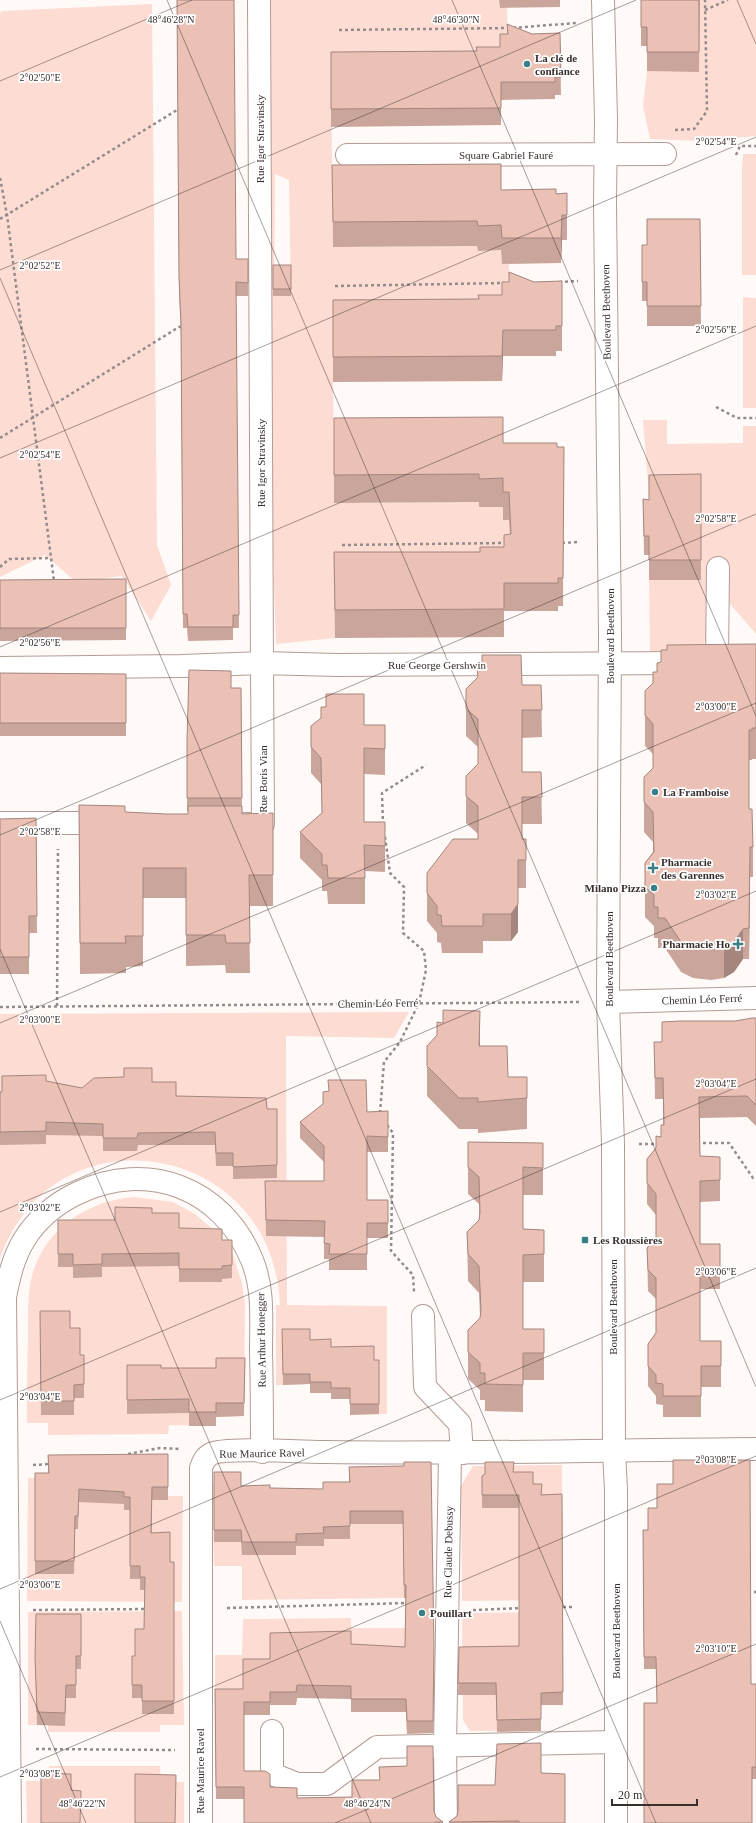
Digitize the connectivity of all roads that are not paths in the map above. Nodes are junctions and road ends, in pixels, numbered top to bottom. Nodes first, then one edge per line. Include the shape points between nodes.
1 (259, 0) edge
2 (603, 0) edge
3 (665, 154) dead end
4 (347, 155) dead end
5 (606, 155) junction
6 (718, 568) dead end
7 (717, 662) junction
8 (741, 662) edge
9 (262, 664) junction
10 (610, 664) junction
11 (0, 668) edge
12 (0, 823) edge
13 (129, 823) edge
14 (224, 824) edge
15 (756, 998) edge
16 (608, 1002) junction
17 (423, 1316) road end
18 (756, 1449) edge
19 (614, 1450) junction
20 (262, 1452) junction
21 (456, 1453) junction
22 (272, 1731) dead end
23 (616, 1742) junction
24 (445, 1747) junction
25 (10, 1823) edge
26 (200, 1823) edge
27 (446, 1823) edge
28 (616, 1823) edge

1 - 9 street, Rue Igor Stravinsky
2 - 5 street, Boulevard Beethoven
3 - 5 street, Square Gabriel Fauré
4 - 5 street, Square Gabriel Fauré
5 - 10 street, Boulevard Beethoven
6 - 7 street
7 - 8 street, Rue George Gershwin
7 - 10 street, Rue George Gershwin
9 - 10 street, Rue George Gershwin
9 - 11 street
9 - 14 street, Rue Boris Vian via 263,824
10 - 16 street, Boulevard Beethoven
12 - 13 street
15 - 16 street, Chemin Léo Ferré
16 - 19 street, Boulevard Beethoven via 613,1144
17 - 21 street, Rue Claude Debussy via 425,1387 460,1424
18 - 19 street, Rue Maurice Ravel
19 - 21 street, Rue Maurice Ravel
19 - 23 street, Boulevard Beethoven
20 - 21 street, Rue Maurice Ravel
20 - 25 street, Rue Arthur Honegger via 261,1291 252,1259 234,1228 214,1205 186,1188 156,1179 124,1179 95,1185 67,1198 44,1215 24,1240 12,1266 5,1297
20 - 26 street, Rue Maurice Ravel via 212,1454 205,1459 201,1468
21 - 24 street, Rue Claude Debussy via 447,1602
22 - 24 street via 272,1774 297,1784 327,1784 378,1747
23 - 24 street
23 - 28 street, Boulevard Beethoven
24 - 27 street, Rue Claude Debussy

